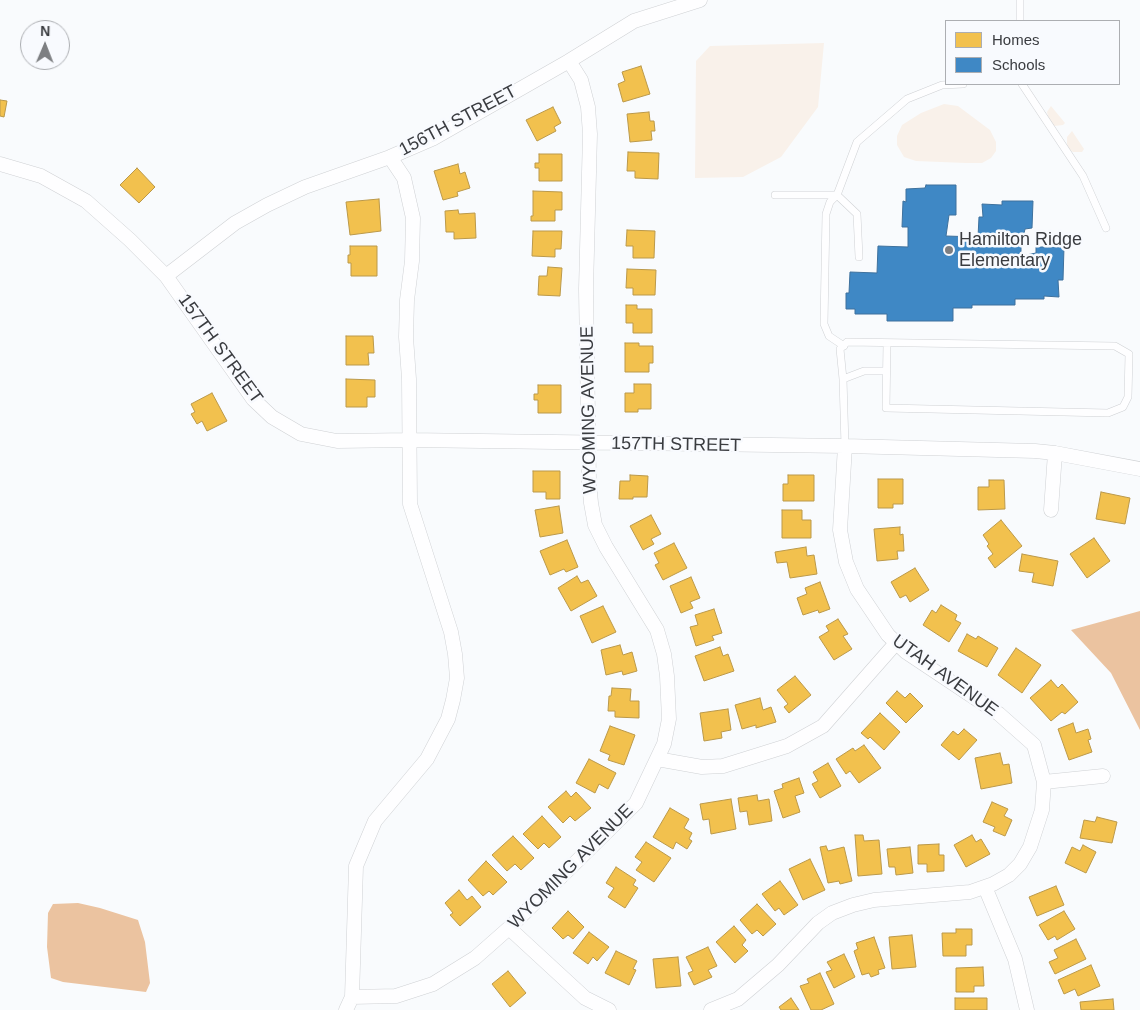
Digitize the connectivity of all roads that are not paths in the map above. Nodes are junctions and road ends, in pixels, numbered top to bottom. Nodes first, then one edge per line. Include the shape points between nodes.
1 (700, 0) edge
2 (1020, 0) edge
3 (1020, 20) edge
4 (569, 61) junction
5 (945, 85) edge
6 (1023, 85) edge
7 (390, 157) junction
8 (0, 164) edge
9 (775, 195) dead end
10 (837, 195) junction
11 (1106, 228) dead end
12 (859, 257) dead end
13 (166, 276) junction
14 (886, 343) junction
15 (844, 346) junction
16 (886, 371) junction
17 (843, 380) junction
18 (408, 440) junction
19 (589, 444) junction
20 (845, 446) junction
21 (1055, 453) junction
22 (1140, 468) edge
23 (1051, 510) dead end
24 (896, 643) junction
25 (657, 759) junction
26 (1103, 776) dead end
27 (1044, 782) junction
28 (985, 887) junction
29 (510, 928) junction
30 (352, 997) junction
31 (346, 1010) edge
32 (608, 1010) edge
33 (711, 1010) edge
34 (1027, 1010) edge

1 - 4 street, 156TH STREET via 634,21
2 - 3 lane
4 - 7 street, 156TH STREET via 434,138
4 - 19 street, WYOMING AVENUE via 581,80 590,134 586,290
5 - 10 lane via 908,100 857,142
6 - 11 lane via 1083,176
7 - 13 street, 156TH STREET via 304,187 267,205 235,223
7 - 18 street via 404,178 413,218 406,337
8 - 13 street, 157TH STREET via 41,176 86,202
9 - 10 lane
10 - 12 lane via 857,214
10 - 15 lane via 830,202 826,214 824,324 829,336
13 - 18 street, 157TH STREET via 253,399 272,417 301,434 337,441
14 - 15 lane via 848,342
14 - 16 lane
14 - 16 lane via 1115,346 1129,354 1128,397 1123,407 1108,413 886,408
15 - 17 lane via 840,350
16 - 17 lane via 864,371
17 - 20 lane
18 - 19 street, 157TH STREET
18 - 30 street via 410,504 454,642 456,683 448,720 427,759 375,821 356,866
19 - 20 street, 157TH STREET
19 - 25 street, WYOMING AVENUE via 588,481 596,525 657,630 664,654 669,718 664,744
20 - 21 street, 157TH STREET
20 - 24 street, UTAH AVENUE via 840,530 846,562 858,589
21 - 22 street, 157TH STREET
21 - 23 street
24 - 25 street via 823,726 787,746 723,766 702,767
24 - 27 street, UTAH AVENUE via 999,714 1034,745
25 - 29 street, WYOMING AVENUE via 636,803
26 - 27 street
27 - 28 street, UTAH AVENUE via 1037,830 1020,864 1009,875
28 - 33 street, UTAH AVENUE via 950,895 874,900 832,913 818,923 778,966 738,999
28 - 34 street via 1015,959
29 - 30 street, WYOMING AVENUE via 475,958 433,984 396,996
29 - 32 street via 585,998
30 - 31 street

